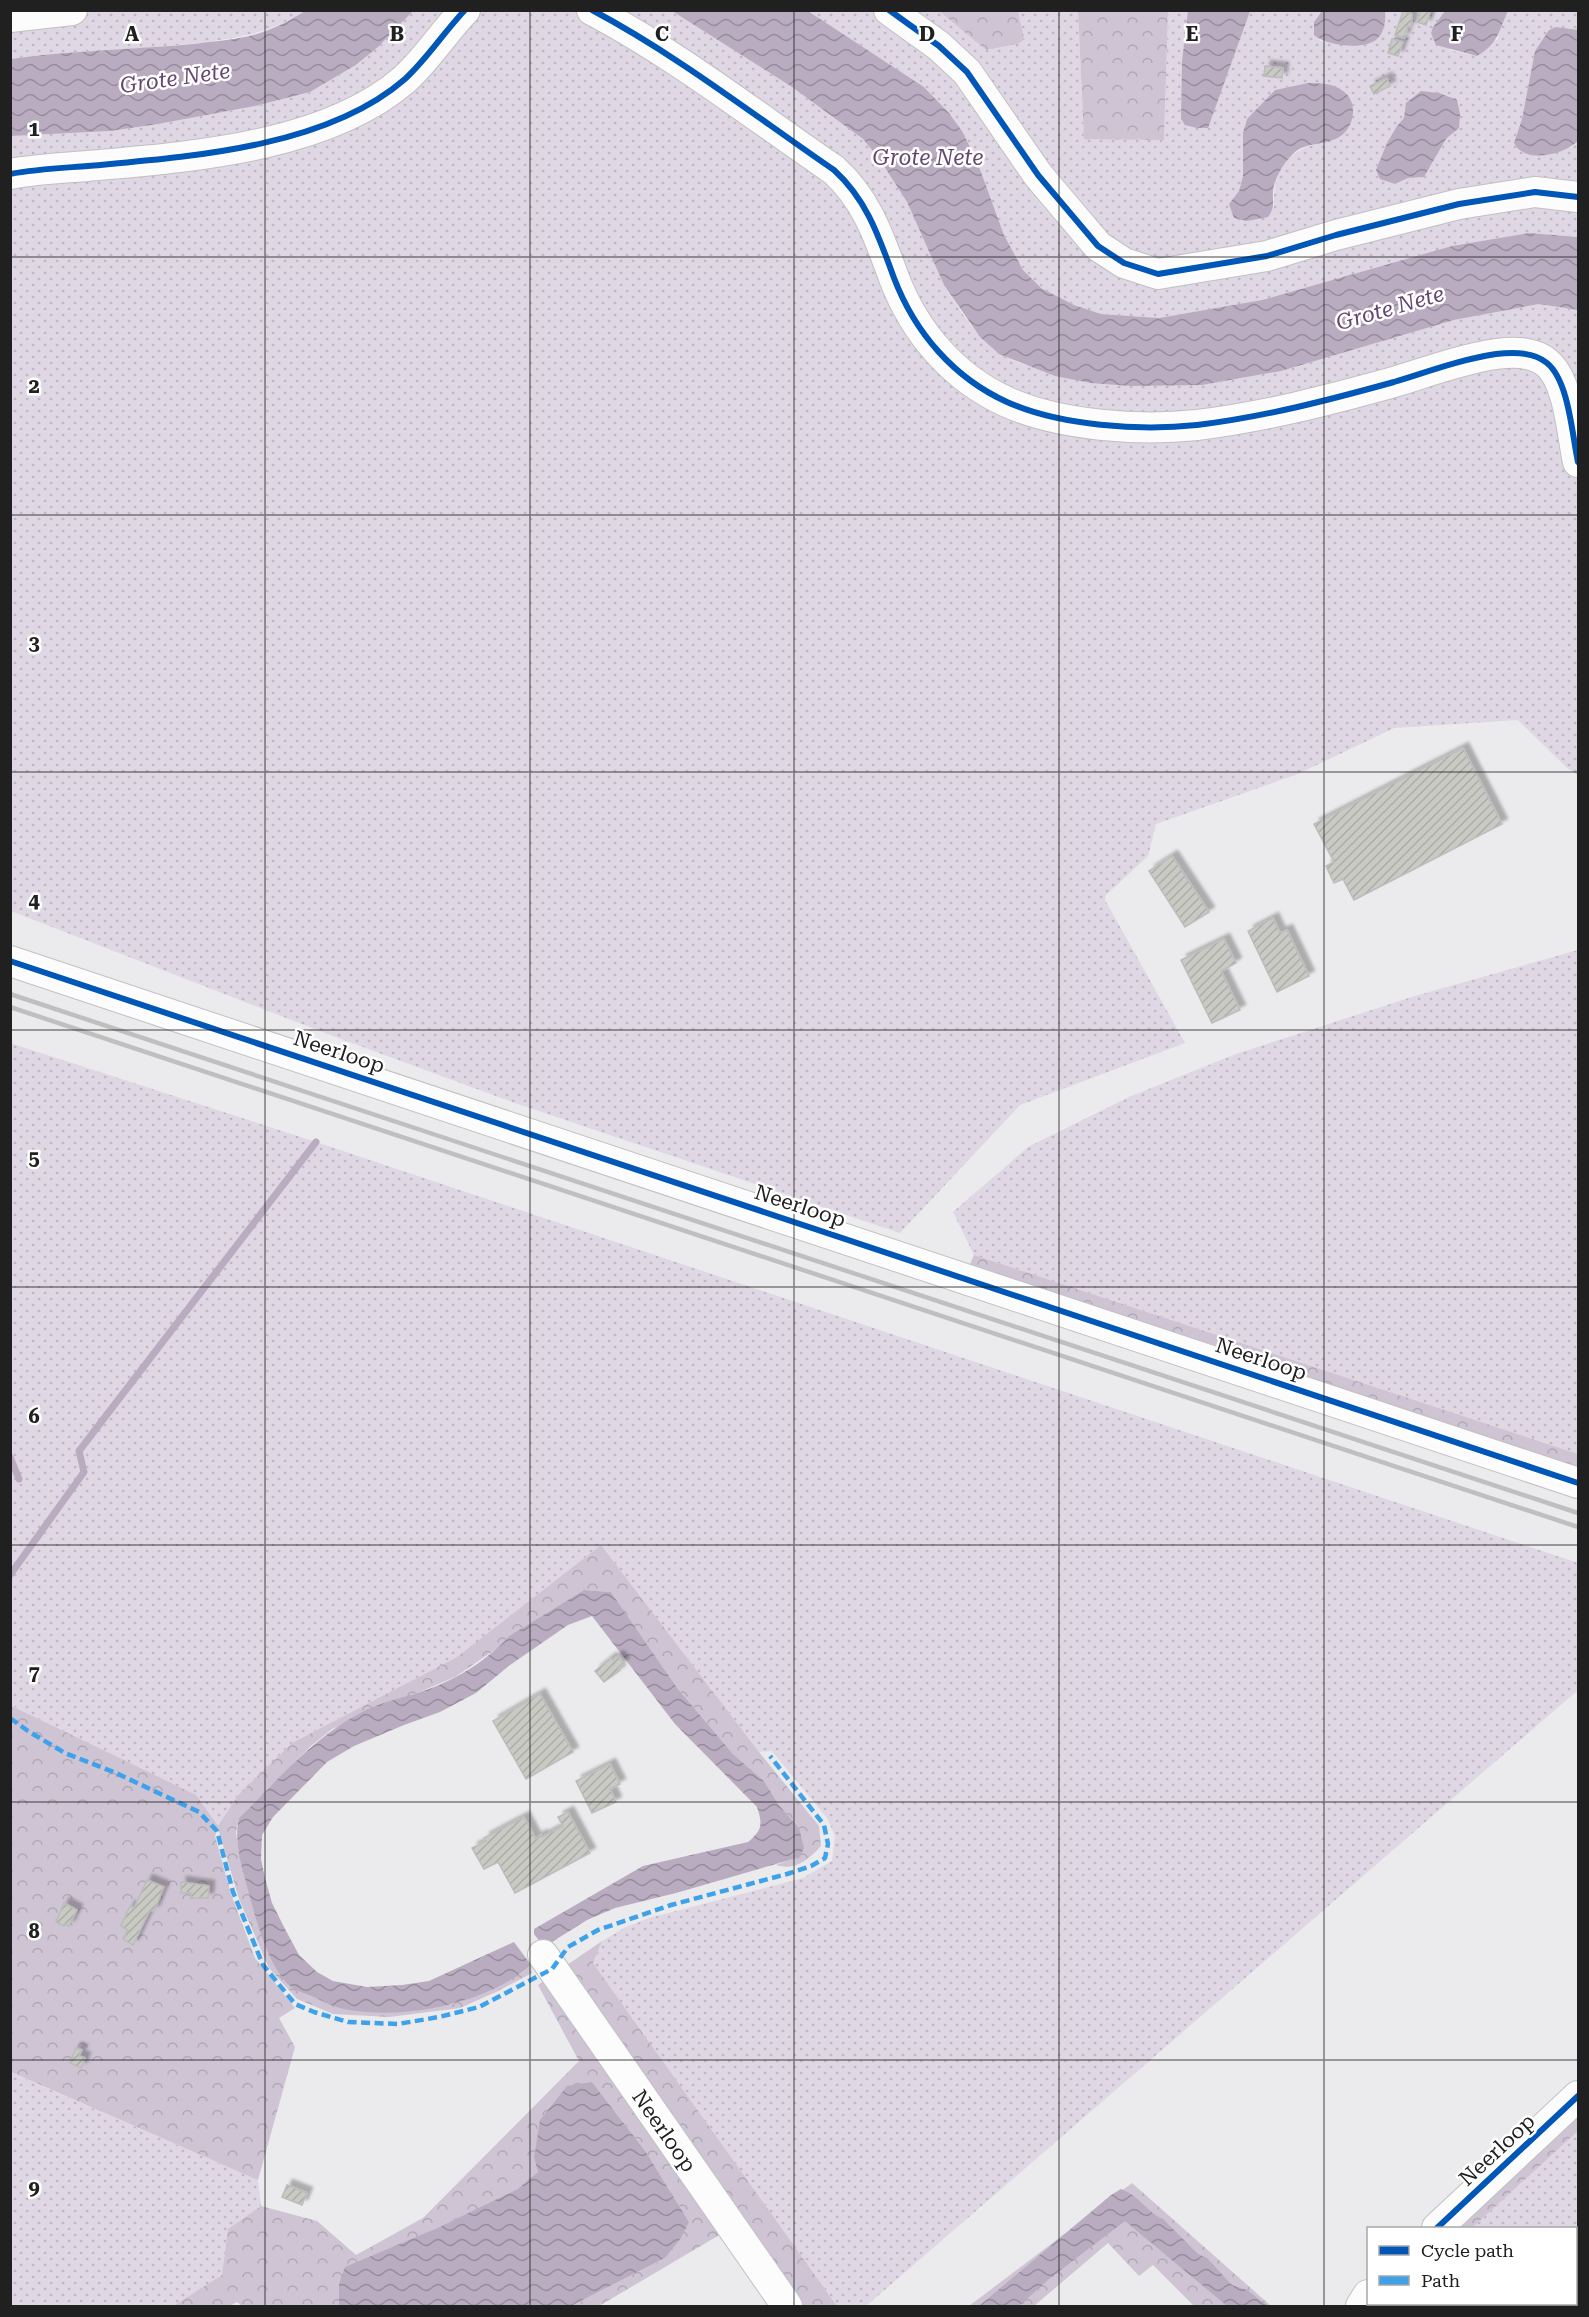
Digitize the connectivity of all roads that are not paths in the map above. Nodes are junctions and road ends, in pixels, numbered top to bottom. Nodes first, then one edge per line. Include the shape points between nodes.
1 (72, 10) edge
2 (465, 10) edge
3 (592, 10) edge
4 (889, 10) edge
5 (10, 17) edge
6 (10, 174) edge
7 (1578, 197) edge
8 (1578, 462) edge
9 (10, 961) edge
10 (1578, 1483) edge
11 (543, 1955) dead end
12 (1578, 2096) edge
13 (1439, 2227) edge
14 (787, 2307) edge

1 - 5 street
2 - 6 street via 405,79 364,108 315,130 184,155
3 - 8 street via 666,55 849,183 872,220 895,279 923,333 954,369 1008,403 1103,425 1196,425 1262,415 1482,357 1516,352 1541,359 1557,375
4 - 7 street via 939,45 967,72 1038,175 1098,246 1124,262 1158,274 1267,256 1459,204 1535,192
9 - 10 street, Neerloop
11 - 14 street, Neerloop
12 - 13 street, Neerloop

